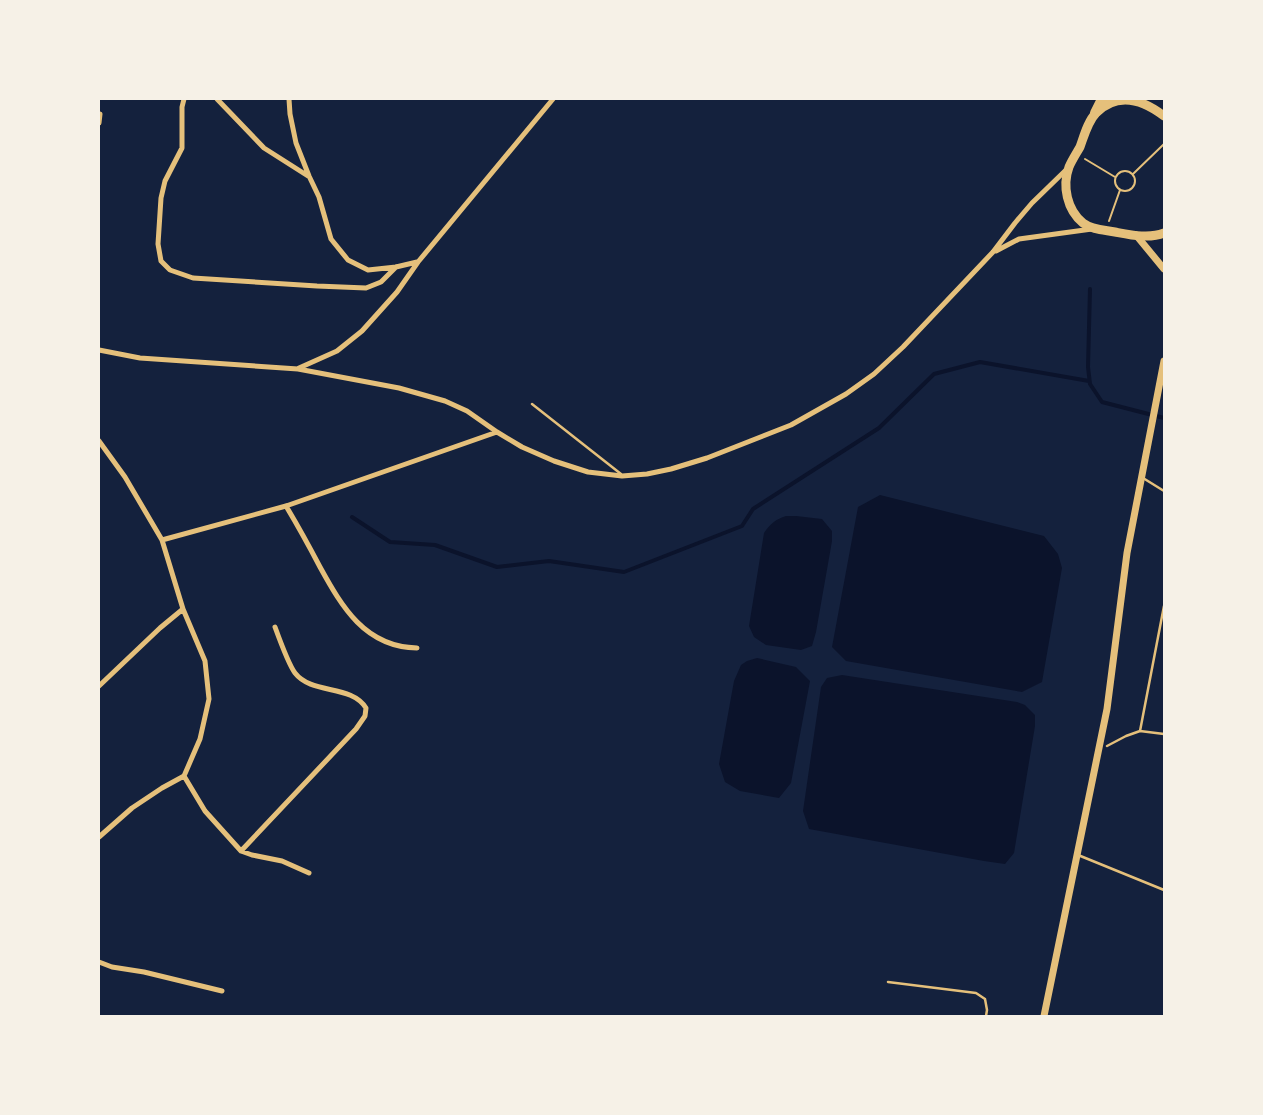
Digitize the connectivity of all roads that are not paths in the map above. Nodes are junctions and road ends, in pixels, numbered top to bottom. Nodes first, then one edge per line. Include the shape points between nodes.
1 (184, 99) edge
2 (217, 99) edge
3 (290, 99) edge
4 (553, 99) edge
5 (1102, 99) edge
6 (1154, 108) junction
7 (1164, 109) edge
8 (1095, 113) junction
9 (100, 114) edge
10 (1164, 116) edge
11 (99, 123) edge
12 (1069, 168) junction
13 (309, 176) junction
14 (1094, 229) junction
15 (1164, 233) edge
16 (1136, 235) junction
17 (994, 252) junction
18 (418, 262) junction
19 (396, 267) junction
20 (1164, 269) edge
21 (99, 350) edge
22 (1164, 361) edge
23 (298, 369) junction
24 (532, 404) dead end
25 (497, 432) junction
26 (99, 441) edge
27 (622, 476) junction
28 (1142, 478) junction
29 (1164, 491) edge
30 (286, 506) junction
31 (162, 540) junction
32 (1164, 606) edge
33 (183, 610) junction
34 (274, 627) dead end
35 (417, 648) dead end
36 (99, 686) edge
37 (1140, 731) junction
38 (1164, 734) edge
39 (1107, 746) dead end
40 (184, 776) junction
41 (99, 837) edge
42 (241, 851) junction
43 (1077, 854) junction
44 (308, 872) dead end
45 (1164, 890) edge
46 (99, 962) edge
47 (888, 982) dead end
48 (222, 991) dead end
49 (986, 1016) edge
50 (1044, 1016) edge

1 - 19 street via 182,148 165,181 161,198 158,244 161,261 170,270 193,278 366,288 381,282
2 - 13 street via 264,148
3 - 13 street via 296,142
4 - 18 street
5 - 8 highway
6 - 7 main road
6 - 8 main road via 1124,99 1112,102
6 - 10 main road
8 - 12 main road
9 - 11 street
12 - 14 main road via 1066,188 1069,203 1076,216
12 - 17 street via 1026,210
13 - 19 street via 320,197 331,239 348,260 368,270
14 - 16 main road
14 - 17 street via 1019,238
15 - 16 main road
16 - 20 street
17 - 27 street via 874,374 819,411 707,458 671,469
18 - 19 street
18 - 23 street via 397,292 362,331 337,351
21 - 23 street via 140,358
22 - 28 street
23 - 25 street via 400,388 446,401
24 - 27 lane
25 - 27 street via 554,461 588,472
25 - 30 street
26 - 31 street via 125,477
28 - 29 lane
28 - 43 street via 1127,553 1107,709
30 - 31 street
30 - 35 street via 347,612 362,628 382,641 403,648
31 - 33 street
32 - 37 lane
33 - 36 street
33 - 40 street via 205,661 209,699 200,739
34 - 42 street via 295,673 307,683 358,697 366,708 365,716
37 - 38 lane
37 - 39 lane
40 - 41 street via 132,808
40 - 42 street via 205,811
42 - 44 street via 282,861
43 - 45 lane
43 - 50 street
46 - 48 street
47 - 49 lane via 976,993 984,999 988,1010

